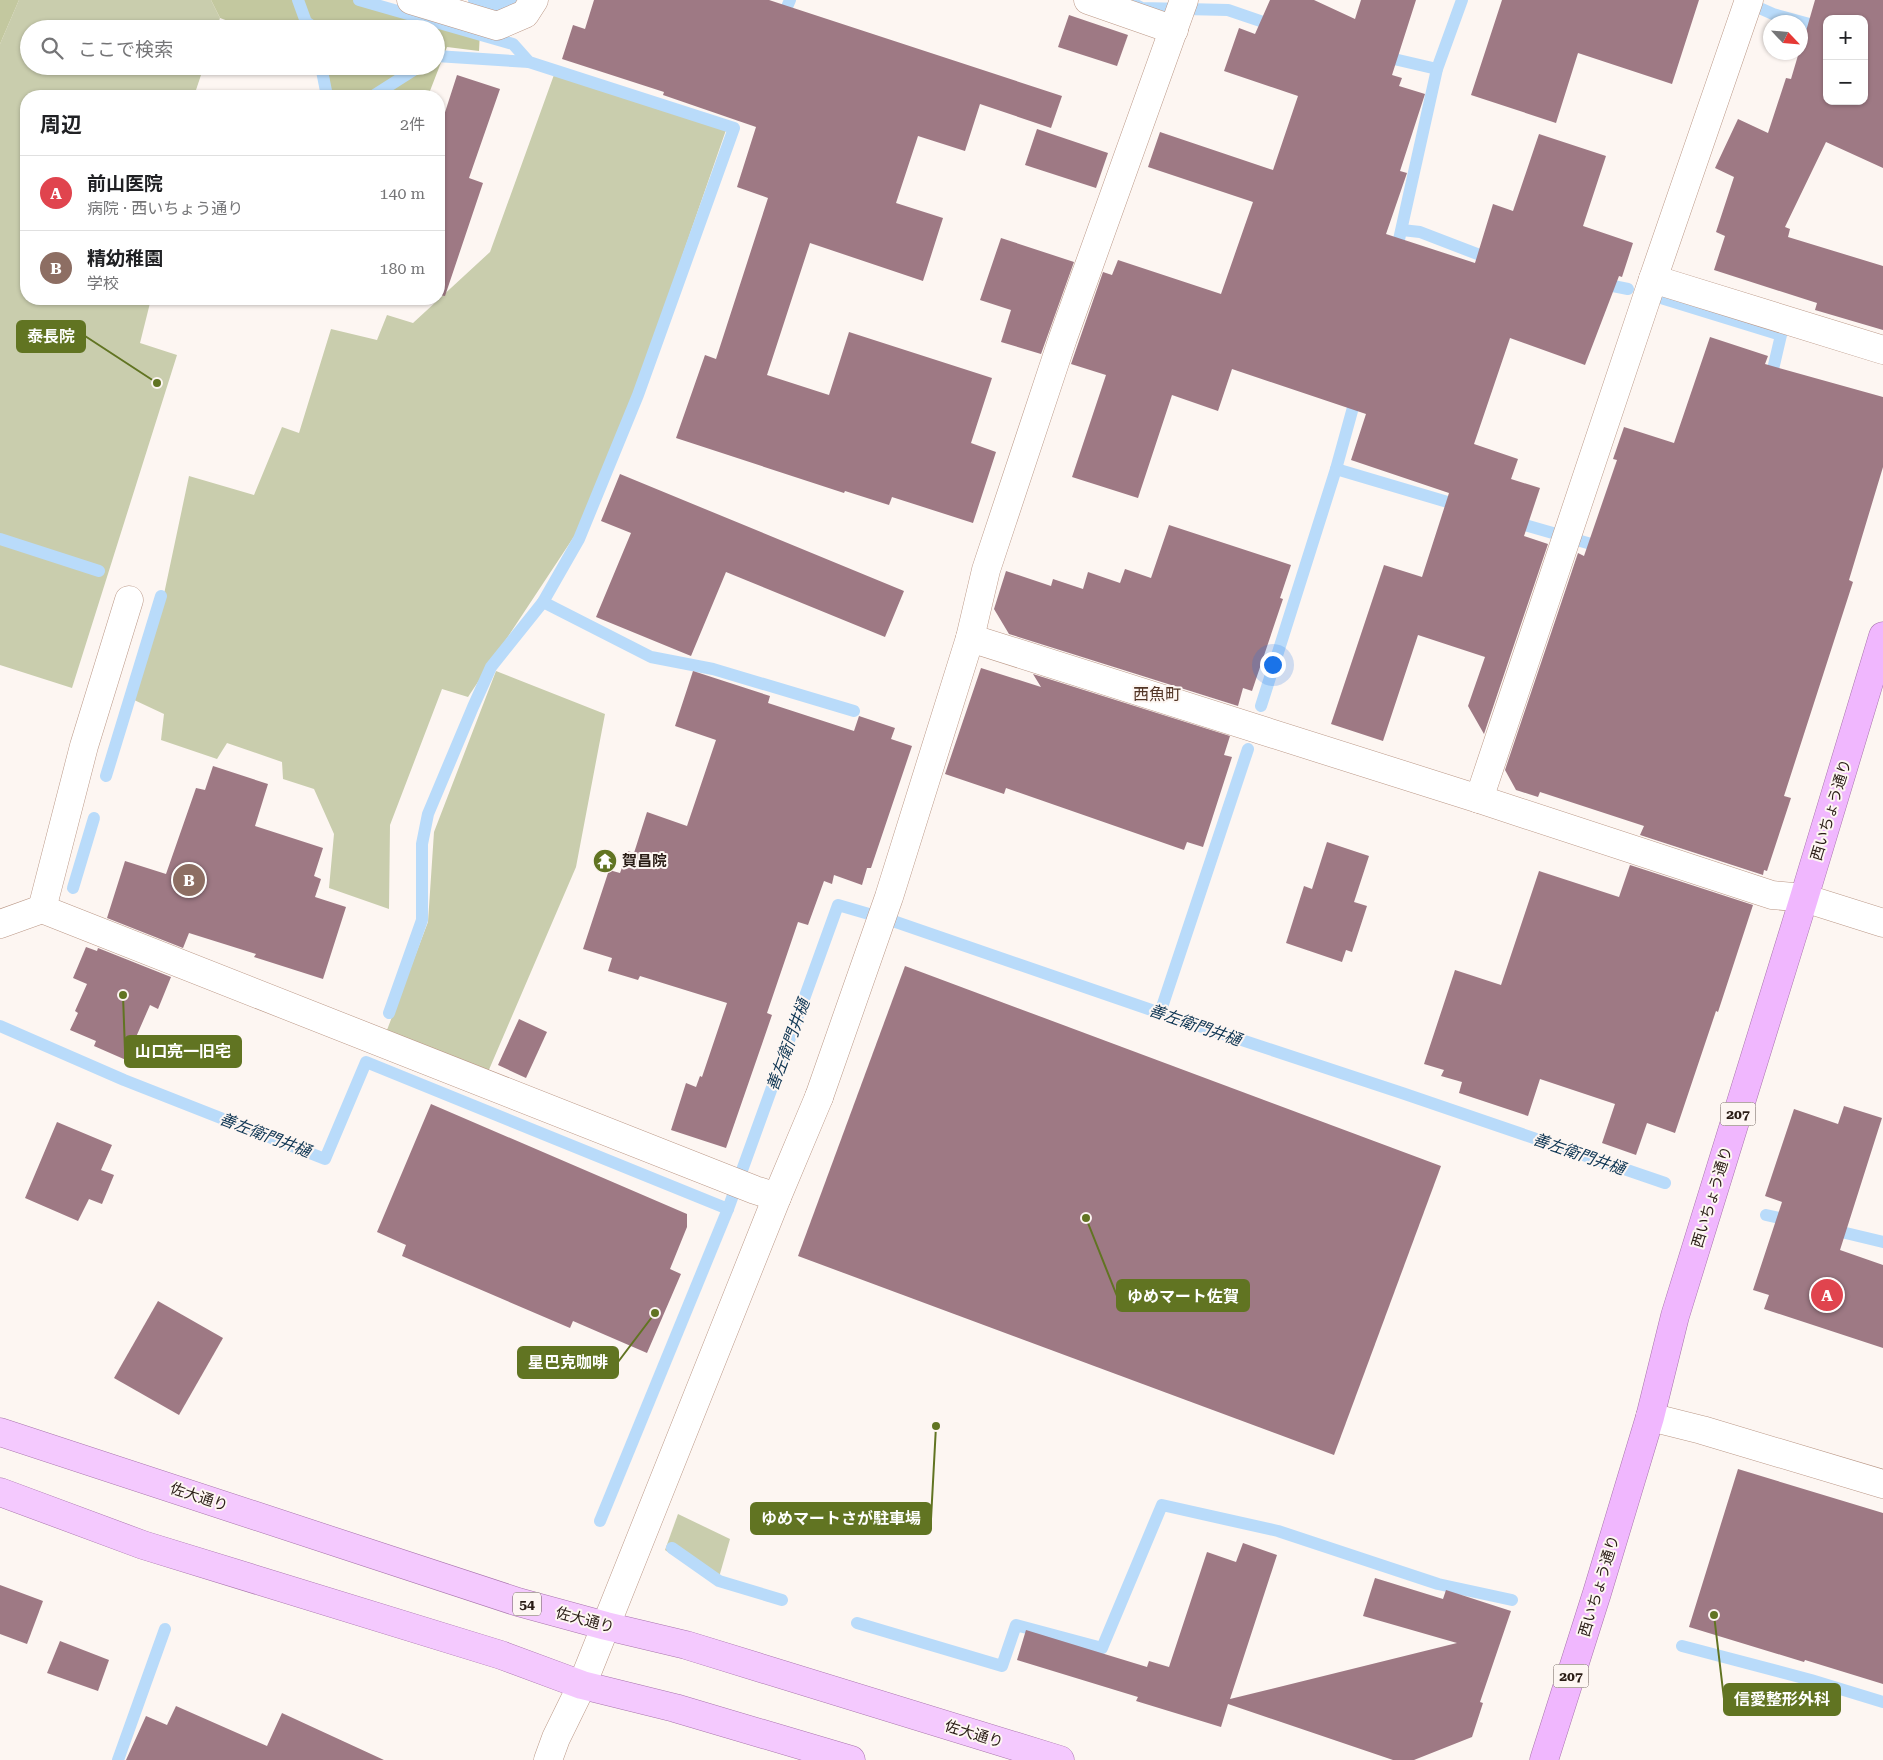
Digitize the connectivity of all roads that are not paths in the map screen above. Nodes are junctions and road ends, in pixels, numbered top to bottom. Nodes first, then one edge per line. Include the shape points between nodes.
1 (411, 0) edge
2 (534, 0) edge
3 (1088, 0) edge
4 (1746, 7) edge
5 (1178, 15) edge
6 (1653, 279) junction
7 (1883, 350) edge
8 (129, 600) dead end
9 (1883, 636) edge
10 (970, 638) junction
11 (1479, 800) junction
12 (1804, 898) junction
13 (42, 909) junction
14 (1883, 923) edge
15 (0, 924) edge
16 (766, 1193) junction
17 (1650, 1416) junction
18 (0, 1432) edge
19 (1883, 1484) edge
20 (0, 1492) edge
21 (606, 1626) junction
22 (582, 1685) junction
23 (548, 1760) edge
24 (851, 1760) edge
25 (1060, 1760) edge
26 (1544, 1760) edge

1 - 2 street via 497,26 525,14
3 - 5 street
4 - 6 street
5 - 10 street via 1045,392 986,570
6 - 7 street
6 - 11 street
8 - 13 street via 84,746
9 - 12 highway, 西いちょう通り / 207
10 - 11 street
10 - 16 street via 890,897 820,1097
11 - 12 street via 1772,895
12 - 14 street
12 - 17 highway, 西いちょう通り / 207 via 1675,1316
13 - 15 street
13 - 16 street
16 - 21 street
17 - 19 street
17 - 26 highway, 西いちょう通り / 207
18 - 21 main road, 佐大通り / 54 via 518,1602
20 - 22 main road via 143,1545 501,1655
21 - 22 street
21 - 25 main road, 佐大通り / 54 via 686,1645
22 - 23 street
22 - 24 main road via 676,1708

